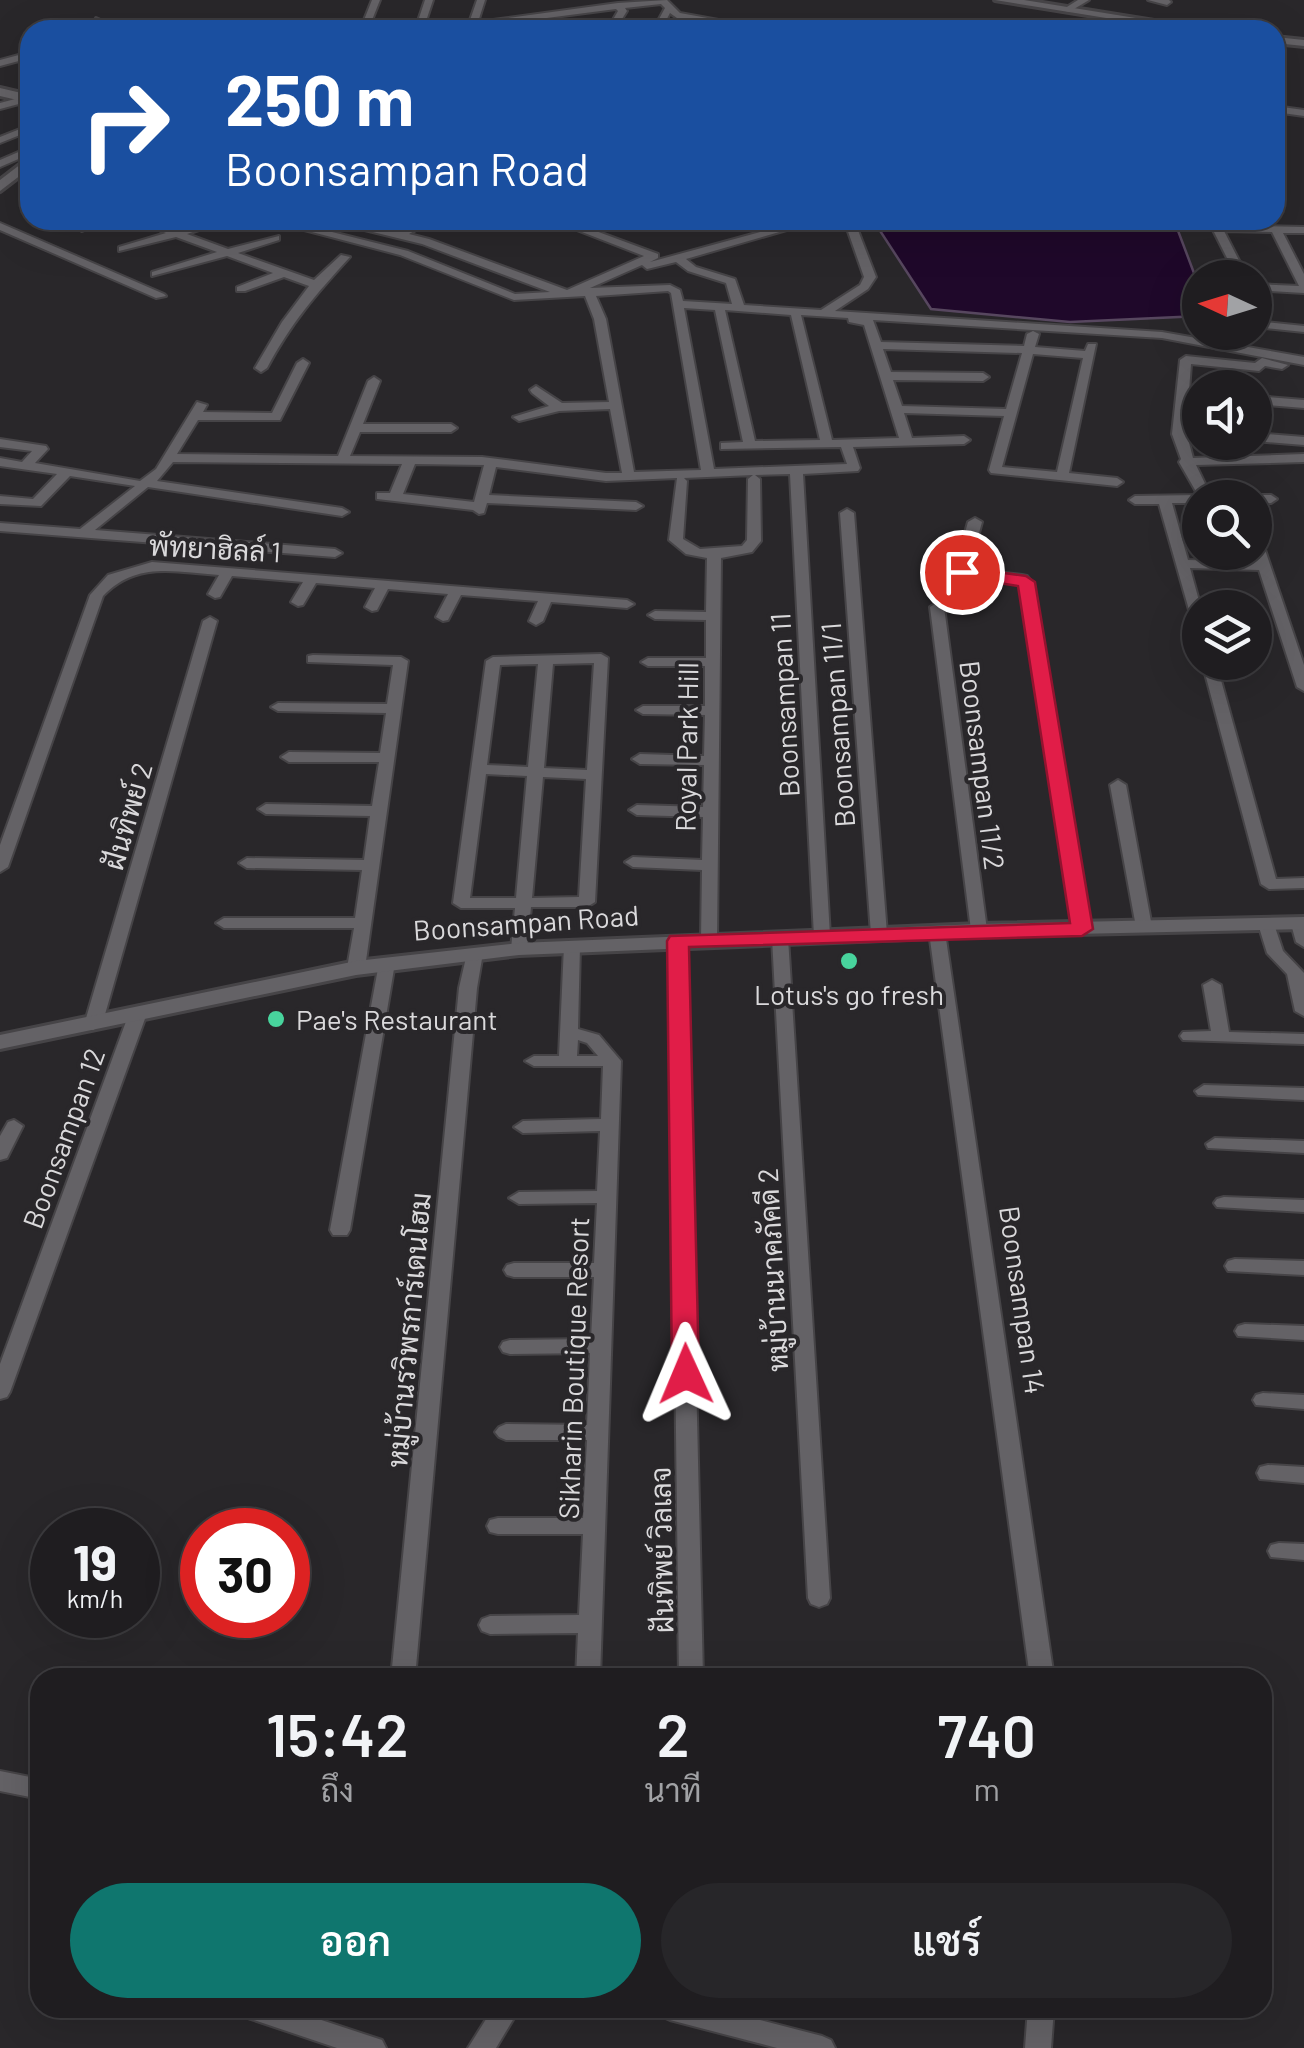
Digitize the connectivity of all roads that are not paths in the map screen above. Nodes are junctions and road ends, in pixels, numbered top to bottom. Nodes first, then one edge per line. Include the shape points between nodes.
1 (532, 0) edge
2 (1001, 0) edge
3 (1084, 0) edge
4 (1152, 0) edge
5 (1167, 2) edge
6 (664, 4) edge
7 (618, 6) junction
8 (1066, 10) junction
9 (528, 15) dead end
10 (510, 20) edge
11 (618, 20) edge
12 (703, 20) edge
13 (1135, 20) edge
14 (0, 226) edge
15 (163, 230) edge
16 (182, 230) edge
17 (308, 230) edge
18 (374, 230) edge
19 (409, 230) edge
20 (583, 230) edge
21 (780, 230) edge
22 (853, 230) edge
23 (1218, 230) edge
24 (1276, 230) joint
25 (1304, 230) edge
26 (170, 233) junction
27 (399, 235) junction
28 (275, 238) dead end
29 (123, 249) dead end
30 (227, 251) junction
31 (458, 253) junction
32 (345, 257) dead end
33 (678, 258) junction
34 (1234, 260) edge
35 (431, 263) junction
36 (282, 273) junction
37 (156, 274) dead end
38 (314, 284) junction
39 (1272, 287) edge
40 (618, 288) junction
41 (1304, 288) edge
42 (241, 289) dead end
43 (589, 291) junction
44 (566, 294) junction
45 (160, 296) dead end
46 (677, 306) junction
47 (738, 308) junction
48 (720, 311) junction
49 (825, 312) junction
50 (796, 316) junction
51 (1272, 327) edge
52 (1304, 329) edge
53 (1033, 334) dead end
54 (1094, 338) dead end
55 (876, 345) junction
56 (1028, 350) junction
57 (1090, 355) junction
58 (1304, 361) edge
59 (303, 363) dead end
60 (261, 368) dead end
61 (1259, 368) joint
62 (1304, 369) edge
63 (1185, 370) edge
64 (886, 376) junction
65 (983, 377) dead end
66 (374, 381) dead end
67 (536, 390) dead end
68 (1182, 396) edge
69 (1272, 402) edge
70 (1304, 404) edge
71 (618, 405) junction
72 (559, 408) junction
73 (897, 409) junction
74 (1011, 413) junction
75 (519, 418) dead end
76 (356, 428) junction
77 (450, 428) dead end
78 (1178, 434) junction
79 (1182, 434) edge
80 (964, 440) dead end
81 (1272, 440) edge
82 (1304, 441) edge
83 (907, 442) junction
84 (0, 443) edge
85 (846, 443) junction
86 (827, 444) junction
87 (724, 446) dead end
88 (750, 446) junction
89 (170, 458) junction
90 (344, 458) junction
91 (1304, 458) edge
92 (1272, 459) edge
93 (410, 460) junction
94 (1252, 460) edge
95 (0, 462) edge
96 (492, 462) junction
97 (1185, 462) junction
98 (25, 466) junction
99 (796, 470) junction
100 (68, 472) junction
101 (708, 474) junction
102 (630, 477) junction
103 (1062, 477) junction
104 (754, 478) dead end
105 (1194, 480) edge
106 (681, 481) dead end
107 (1117, 482) dead end
108 (139, 483) junction
109 (1182, 499) edge
110 (0, 500) edge
111 (1136, 500) dead end
112 (1165, 500) junction
113 (636, 506) dead end
114 (480, 507) junction
115 (342, 512) dead end
116 (847, 513) dead end
117 (975, 522) dead end
118 (0, 527) edge
119 (82, 534) junction
120 (335, 553) dead end
121 (714, 555) junction
122 (1181, 557) joint
123 (1264, 570) edge
124 (228, 572) junction
125 (312, 578) junction
126 (384, 584) junction
127 (457, 590) junction
128 (1190, 590) edge
129 (215, 594) dead end
130 (546, 598) junction
131 (298, 602) dead end
132 (627, 604) dead end
133 (372, 608) dead end
134 (938, 608) dead end
135 (655, 615) dead end
136 (443, 616) dead end
137 (713, 616) junction
138 (210, 621) dead end
139 (536, 621) dead end
140 (313, 659) dead end
141 (546, 659) junction
142 (648, 662) dead end
143 (712, 662) junction
144 (1215, 680) edge
145 (1304, 687) edge
146 (278, 706) dead end
147 (394, 709) junction
148 (643, 710) dead end
149 (712, 712) junction
150 (289, 757) dead end
151 (386, 758) junction
152 (640, 758) dead end
153 (711, 761) junction
154 (478, 769) junction
155 (537, 771) junction
156 (594, 774) junction
157 (1118, 784) dead end
158 (266, 809) dead end
159 (636, 810) dead end
160 (378, 811) junction
161 (710, 812) junction
162 (633, 862) dead end
163 (248, 863) dead end
164 (370, 865) junction
165 (710, 865) junction
166 (0, 867) edge
167 (1304, 883) edge
168 (526, 902) junction
169 (361, 923) junction
170 (224, 924) dead end
171 (1266, 924) junction
172 (1144, 928) junction
173 (1082, 929) junction
174 (979, 930) junction
175 (1302, 930) edge
176 (938, 932) junction
177 (878, 934) junction
178 (822, 936) junction
179 (780, 938) junction
180 (709, 940) junction
181 (678, 941) junction
182 (572, 946) junction
183 (520, 949) junction
184 (475, 953) junction
185 (387, 963) junction
186 (1300, 966) edge
187 (356, 968) junction
188 (1212, 984) dead end
189 (1304, 1011) edge
190 (137, 1016) junction
191 (93, 1025) junction
192 (570, 1032) junction
193 (1188, 1036) dead end
194 (1221, 1037) junction
195 (1304, 1039) edge
196 (0, 1042) edge
197 (534, 1061) dead end
198 (568, 1061) junction
199 (612, 1061) junction
200 (1204, 1091) dead end
201 (1304, 1094) edge
202 (610, 1125) junction
203 (14, 1126) dead end
204 (523, 1127) dead end
205 (1216, 1144) dead end
206 (1304, 1147) edge
207 (0, 1154) edge
208 (607, 1197) junction
209 (519, 1198) dead end
210 (1224, 1203) dead end
211 (1304, 1206) edge
212 (340, 1230) dead end
213 (1235, 1266) dead end
214 (1304, 1268) edge
215 (514, 1270) dead end
216 (605, 1270) junction
217 (1245, 1331) dead end
218 (1304, 1333) edge
219 (602, 1346) junction
220 (510, 1347) dead end
221 (0, 1392) edge
222 (1262, 1400) dead end
223 (1304, 1402) edge
224 (506, 1432) dead end
225 (599, 1432) junction
226 (1268, 1473) dead end
227 (1304, 1474) edge
228 (498, 1526) dead end
229 (595, 1526) junction
230 (1279, 1551) dead end
231 (1304, 1552) edge
232 (819, 1598) dead end
233 (592, 1624) junction
234 (490, 1625) dead end
235 (404, 1668) edge
236 (589, 1668) edge
237 (691, 1668) edge
238 (1041, 1668) edge
239 (0, 1781) edge
240 (30, 1787) edge
241 (282, 2018) edge
242 (500, 2018) edge
243 (708, 2018) edge
244 (1040, 2018) edge
245 (374, 2048) edge
246 (481, 2048) edge
247 (822, 2048) edge
248 (1038, 2048) edge

1 - 9 street
2 - 8 street
3 - 8 street
4 - 5 street
6 - 7 street
6 - 12 street
7 - 10 street
7 - 11 street via 624,11
8 - 13 street
14 - 45 street
15 - 26 street
16 - 26 street
17 - 35 street
18 - 27 street
19 - 27 street
20 - 44 street via 654,256
21 - 33 street
22 - 49 street via 870,277
23 - 34 street
24 - 25 street
24 - 41 street
26 - 29 street
26 - 30 street
27 - 31 street
28 - 30 street
30 - 36 street
30 - 37 street
31 - 35 street
31 - 44 street
32 - 38 street
33 - 40 street via 616,279
33 - 47 street via 692,270 731,281
35 - 44 street via 514,297
36 - 38 street
36 - 42 street
38 - 60 street
39 - 41 street
40 - 43 street
40 - 46 street via 670,288
43 - 44 street
43 - 71 street
46 - 47 street
46 - 48 street
46 - 101 street
47 - 49 street
48 - 50 street
48 - 88 street
49 - 58 street via 1188,338
50 - 55 street via 869,322
50 - 86 street
51 - 52 street
53 - 56 street
54 - 57 street
55 - 56 street
55 - 64 street
56 - 57 street
56 - 74 street
57 - 103 street
59 - 89 street via 276,416 197,410
61 - 62 street via 1262,362
61 - 63 street via 1186,360
64 - 65 street
64 - 73 street
66 - 76 street
67 - 72 street
68 - 78 street
69 - 70 street
71 - 72 street
71 - 102 street
72 - 75 street
73 - 74 street
73 - 83 street
74 - 103 street via 996,470
76 - 77 street
76 - 90 street
78 - 79 street
78 - 97 street
80 - 83 street
81 - 82 street
83 - 85 street
84 - 98 street via 42,449
85 - 86 street
85 - 99 street via 854,468
86 - 88 street
87 - 88 street
89 - 90 street
89 - 108 street
90 - 93 street
91 - 92 street
93 - 96 street
93 - 114 street via 389,497
94 - 97 street
95 - 98 street
96 - 102 street
96 - 114 street
97 - 105 street
98 - 100 street
99 - 101 street
99 - 178 street, Boonsampan 11
100 - 108 street
100 - 110 street via 36,503
101 - 102 street
103 - 107 street
104 - 121 street via 754,541 747,549
106 - 121 street via 676,540 684,549
108 - 115 street
108 - 119 street
109 - 112 street
111 - 112 street
112 - 122 street
113 - 114 street
116 - 177 street, Boonsampan 11/1
117 - 173 street via 962,572 1026,582
118 - 119 street
119 - 120 street
121 - 137 street, Royal Park Hill
122 - 128 street
123 - 145 street
124 - 125 street, พัทยาฮิลล์ 1
124 - 129 street
124 - 166 street, พัทยาฮิลล์ 1 via 137,568 113,578 97,595
125 - 126 street, พัทยาฮิลล์ 1
125 - 131 street
126 - 127 street, พัทยาฮิลล์ 1
126 - 133 street
127 - 130 street, พัทยาฮิลล์ 1
127 - 136 street
130 - 132 street, พัทยาฮิลล์ 1
130 - 139 street
134 - 174 street, Boonsampan 11/2
135 - 137 street
137 - 143 street, Royal Park Hill
138 - 191 street, ฝันทิพย์ 2
140 - 147 street via 401,661
141 - 154 street via 493,661
141 - 155 street
141 - 156 street via 601,658
142 - 143 street
143 - 149 street, Royal Park Hill
144 - 167 street via 1270,884
146 - 147 street
147 - 151 street
148 - 149 street
149 - 153 street, Royal Park Hill
150 - 151 street
151 - 160 street
152 - 153 street
153 - 161 street, Royal Park Hill
154 - 155 street
154 - 168 street via 461,903
155 - 156 street
155 - 168 street
156 - 168 street via 586,902
157 - 172 street
158 - 160 street
159 - 161 street
160 - 164 street
161 - 165 street, Royal Park Hill
162 - 165 street
163 - 164 street
164 - 169 street
165 - 180 street, Royal Park Hill
168 - 183 street
169 - 170 street
169 - 187 street
171 - 172 street, Boonsampan Road
171 - 175 street, Boonsampan Road
171 - 186 street via 1276,954
172 - 173 street, Boonsampan Road
173 - 174 street, Boonsampan Road
174 - 176 street, Boonsampan Road
176 - 177 street, Boonsampan Road
176 - 238 street, Boonsampan 14
177 - 178 street, Boonsampan Road
178 - 179 street, Boonsampan Road
179 - 180 street, Boonsampan Road
179 - 232 street, หมู่บ้านนาคภัคดี 2
180 - 181 street, Boonsampan Road
181 - 182 street, Boonsampan Road
181 - 237 street, ฝันทิพย์ วิลเลจ
182 - 183 street, Boonsampan Road
182 - 192 street
183 - 184 street, Boonsampan Road
184 - 185 street, Boonsampan Road
184 - 235 street, หมู่บ้านรวิพรการ์เดนโฮม
185 - 187 street, Boonsampan Road
185 - 212 street
186 - 189 street
187 - 190 street, Boonsampan Road
188 - 194 street
190 - 191 street, Boonsampan Road
190 - 221 street, Boonsampan 12
191 - 196 street, Boonsampan Road
192 - 198 street
192 - 199 street via 593,1039
193 - 194 street
194 - 195 street
197 - 198 street
198 - 199 street
199 - 202 street, Sikharin Boutique Resort
200 - 201 street
202 - 204 street
202 - 208 street, Sikharin Boutique Resort
203 - 207 street
205 - 206 street
208 - 209 street
208 - 216 street, Sikharin Boutique Resort
210 - 211 street
213 - 214 street
215 - 216 street
216 - 219 street, Sikharin Boutique Resort
217 - 218 street
219 - 220 street
219 - 225 street, Sikharin Boutique Resort
222 - 223 street
224 - 225 street
225 - 229 street, Sikharin Boutique Resort
226 - 227 street
228 - 229 street
229 - 233 street, Sikharin Boutique Resort
230 - 231 street
233 - 234 street
233 - 236 street, Sikharin Boutique Resort
239 - 240 street
241 - 245 street
242 - 246 street
243 - 247 street
244 - 248 street

